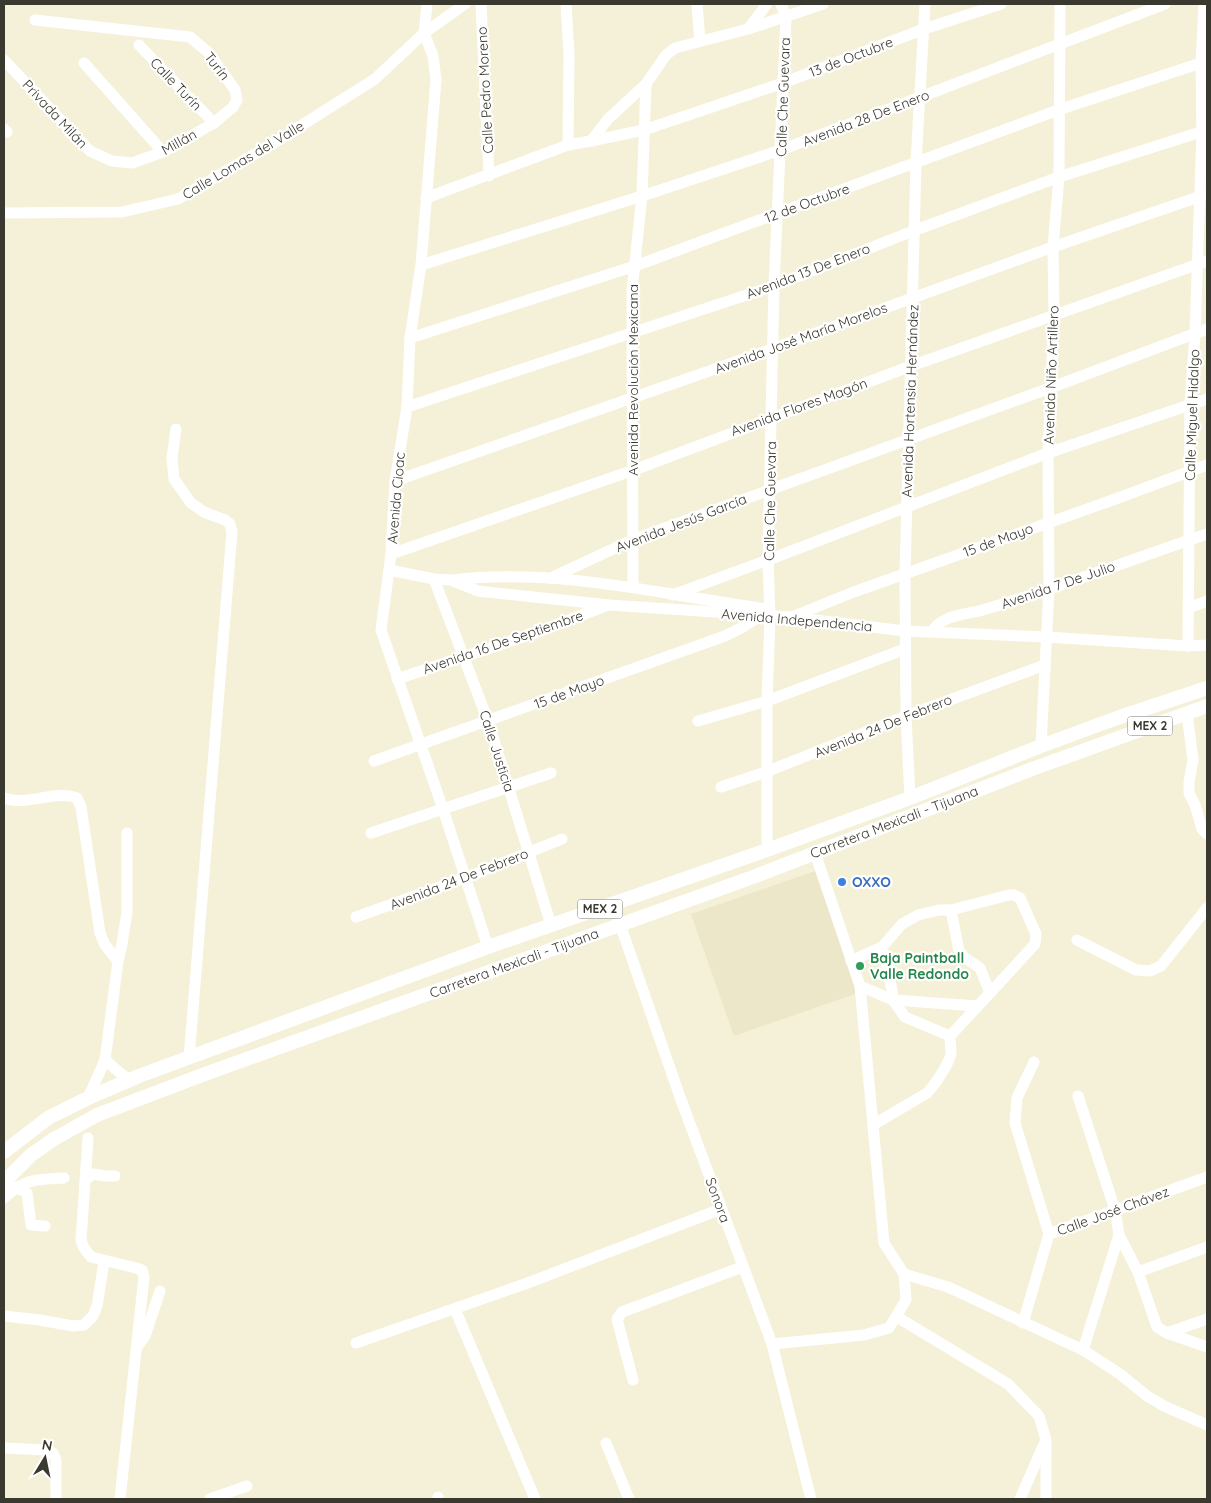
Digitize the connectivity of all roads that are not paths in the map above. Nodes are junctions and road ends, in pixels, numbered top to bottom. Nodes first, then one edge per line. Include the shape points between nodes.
1 (427, 4) edge
2 (465, 4) edge
3 (481, 4) edge
4 (566, 4) edge
5 (697, 4) edge
6 (768, 4) edge
7 (781, 4) edge
8 (823, 4) edge
9 (925, 4) edge
10 (1002, 4) edge
11 (1060, 4) edge
12 (1165, 4) edge
13 (1204, 4) edge
14 (786, 18) junction
15 (36, 20) dead end
16 (748, 29) junction
17 (924, 29) junction
18 (424, 33) junction
19 (700, 41) junction
20 (1059, 43) junction
21 (139, 45) dead end
22 (4, 60) edge
23 (1202, 62) junction
24 (84, 63) dead end
25 (783, 83) junction
26 (646, 84) junction
27 (918, 98) junction
28 (237, 100) joint
29 (1061, 110) junction
30 (214, 123) junction
31 (644, 130) junction
32 (1204, 131) edge
33 (591, 141) junction
34 (568, 145) junction
35 (781, 150) junction
36 (163, 152) junction
37 (112, 161) joint
38 (916, 163) junction
39 (488, 176) junction
40 (1059, 177) junction
41 (642, 196) junction
42 (1203, 196) edge
43 (426, 198) junction
44 (4, 213) edge
45 (778, 213) junction
46 (913, 231) junction
47 (1053, 247) junction
48 (1202, 262) edge
49 (421, 265) junction
50 (635, 266) junction
51 (774, 286) junction
52 (913, 298) junction
53 (1054, 315) junction
54 (1207, 329) edge
55 (631, 332) junction
56 (1195, 333) junction
57 (410, 338) junction
58 (772, 349) junction
59 (911, 366) junction
60 (1050, 388) junction
61 (632, 399) junction
62 (1207, 399) edge
63 (1190, 404) junction
64 (407, 407) junction
65 (771, 418) junction
66 (176, 430) dead end
67 (908, 438) junction
68 (1048, 453) junction
69 (1207, 465) edge
70 (634, 470) junction
71 (1190, 471) junction
72 (395, 482) junction
73 (770, 489) junction
74 (906, 507) junction
75 (1049, 522) junction
76 (1207, 534) edge
77 (632, 540) junction
78 (1188, 541) junction
79 (391, 554) junction
80 (768, 560) junction
81 (389, 570) junction
82 (905, 574) junction
83 (551, 578) junction
84 (434, 579) junction
85 (450, 580) junction
86 (633, 587) junction
87 (1049, 588) junction
88 (673, 595) junction
89 (1207, 601) edge
90 (609, 605) junction
91 (1188, 608) junction
92 (767, 614) junction
93 (790, 618) junction
94 (904, 631) junction
95 (932, 632) junction
96 (1046, 637) junction
97 (1207, 645) edge
98 (1188, 646) junction
99 (905, 649) junction
100 (465, 656) junction
101 (1045, 665) junction
102 (397, 679) junction
103 (1207, 688) edge
104 (766, 701) junction
105 (1207, 706) edge
106 (1186, 714) junction
107 (906, 716) junction
108 (488, 721) junction
109 (698, 722) dead end
110 (421, 745) junction
111 (1040, 746) junction
112 (374, 761) dead end
113 (766, 772) junction
114 (551, 773) dead end
115 (509, 787) junction
116 (721, 787) dead end
117 (4, 798) edge
118 (910, 798) junction
119 (443, 809) junction
120 (127, 833) dead end
121 (371, 833) dead end
122 (1207, 834) edge
123 (562, 839) dead end
124 (767, 850) junction
125 (529, 852) junction
126 (815, 853) junction
127 (465, 878) junction
128 (613, 904) junction
129 (1207, 908) edge
130 (951, 910) junction
131 (356, 917) dead end
132 (551, 925) junction
133 (622, 925) junction
134 (1077, 940) dead end
135 (488, 947) junction
136 (882, 947) junction
137 (852, 961) junction
138 (118, 962) junction
139 (860, 986) junction
140 (990, 992) junction
141 (892, 1000) junction
142 (977, 1006) junction
143 (950, 1036) junction
144 (189, 1058) junction
145 (105, 1060) junction
146 (1034, 1062) dead end
147 (132, 1079) junction
148 (1078, 1096) dead end
149 (88, 1098) junction
150 (873, 1125) junction
151 (88, 1138) dead end
152 (4, 1152) edge
153 (115, 1176) dead end
154 (1207, 1177) edge
155 (64, 1178) dead end
156 (85, 1180) junction
157 (10, 1184) edge
158 (4, 1198) edge
159 (721, 1209) junction
160 (1115, 1210) junction
161 (45, 1226) dead end
162 (1049, 1234) junction
163 (1120, 1235) junction
164 (1207, 1247) edge
165 (104, 1262) junction
166 (742, 1267) junction
167 (1138, 1272) junction
168 (904, 1274) junction
169 (160, 1291) dead end
170 (455, 1309) junction
171 (4, 1316) edge
172 (897, 1316) junction
173 (1207, 1319) edge
174 (1023, 1323) junction
175 (1167, 1333) junction
176 (356, 1343) dead end
177 (772, 1344) junction
178 (1207, 1347) edge
179 (136, 1348) junction
180 (1083, 1350) junction
181 (633, 1380) dead end
182 (1207, 1425) edge
183 (1046, 1440) junction
184 (606, 1443) dead end
185 (4, 1448) edge
186 (247, 1486) dead end
187 (56, 1499) edge
188 (120, 1499) edge
189 (210, 1499) edge
190 (535, 1499) edge
191 (628, 1499) edge
192 (810, 1499) edge
193 (1020, 1499) edge
194 (1046, 1499) edge

1 - 18 street
2 - 18 street, Calle Lomas del Valle
3 - 39 street, Calle Pedro Moreno
4 - 34 street
5 - 19 street
6 - 16 street
7 - 14 street, Calle Che Guevara
8 - 14 street
9 - 17 street, Avenida Hortensia Hernández
10 - 17 street, 13 de Octubre
11 - 20 street, Avenida Niño Artillero
12 - 20 street, Avenida 28 De Enero
13 - 23 street, Calle Miguel Hidalgo
14 - 16 street
14 - 25 street, Calle Che Guevara
15 - 28 street, Turín via 190,37 208,53 235,90
16 - 19 street
17 - 25 street, 13 de Octubre
17 - 27 street, Avenida Hortensia Hernández
18 - 43 street, Avenida Cioac via 433,56 436,80
18 - 44 street, Calle Lomas del Valle via 375,79 178,199 122,212
19 - 26 street via 675,48 666,55
20 - 27 street, Avenida 28 De Enero
20 - 29 street, Avenida Niño Artillero
21 - 30 street, Calle Turín
22 - 37 street, Privada Milán via 90,152
23 - 29 street, 12 de Octubre
23 - 32 street, Calle Miguel Hidalgo
24 - 36 street
25 - 31 street, 13 de Octubre
25 - 35 street, Calle Che Guevara
26 - 31 street, Avenida Revolución Mexicana
26 - 33 street via 619,108
27 - 35 street, Avenida 28 De Enero
27 - 38 street, Avenida Hortensia Hernández
28 - 30 street, Millán
29 - 38 street, 12 de Octubre
29 - 40 street, Avenida Niño Artillero
30 - 36 street, Millán
31 - 33 street, 13 de Octubre
31 - 41 street, Avenida Revolución Mexicana
32 - 40 street, Avenida 13 De Enero
32 - 42 street, Calle Miguel Hidalgo
33 - 34 street
34 - 39 street
35 - 41 street, Avenida 28 De Enero
35 - 45 street, Calle Che Guevara
36 - 37 street, Millán via 132,163
38 - 45 street, 12 de Octubre
38 - 46 street, Avenida Hortensia Hernández
39 - 43 street
40 - 46 street, Avenida 13 De Enero
40 - 47 street, Avenida Niño Artillero
41 - 49 street, Avenida 28 De Enero
41 - 50 street, Avenida Revolución Mexicana
42 - 47 street, Avenida José María Morelos
42 - 48 street, Calle Miguel Hidalgo
43 - 49 street, Avenida Cioac
45 - 50 street, 12 de Octubre
45 - 51 street, Calle Che Guevara
46 - 51 street, Avenida 13 De Enero
46 - 52 street, Avenida Hortensia Hernández
47 - 52 street, Avenida José María Morelos
47 - 53 street, Avenida Niño Artillero
48 - 53 street, Avenida Flores Magón
48 - 56 street, Calle Miguel Hidalgo
49 - 57 street, Avenida Cioac
50 - 55 street, Avenida Revolución Mexicana
50 - 57 street, 12 de Octubre
51 - 55 street, Avenida 13 De Enero
51 - 58 street, Calle Che Guevara
52 - 58 street, Avenida José María Morelos
52 - 59 street, Avenida Hortensia Hernández
53 - 59 street, Avenida Flores Magón
53 - 60 street, Avenida Niño Artillero
54 - 56 street, Avenida Jesús García
55 - 61 street, Avenida Revolución Mexicana
55 - 64 street, Avenida 13 De Enero
56 - 60 street, Avenida Jesús García
56 - 63 street, Calle Miguel Hidalgo
57 - 64 street, Avenida Cioac
58 - 61 street, Avenida José María Morelos
58 - 65 street, Calle Che Guevara
59 - 65 street, Avenida Flores Magón
59 - 67 street, Avenida Hortensia Hernández
60 - 67 street, Avenida Jesús García
60 - 68 street, Avenida Niño Artillero
61 - 70 street, Avenida Revolución Mexicana
61 - 72 street, Avenida José María Morelos
62 - 63 street
63 - 68 street
63 - 71 street, Calle Miguel Hidalgo
64 - 72 street, Avenida Cioac
65 - 70 street, Avenida Flores Magón
65 - 73 street, Calle Che Guevara
66 - 144 street via 172,458 174,479 191,503 225,520 232,532
67 - 73 street, Avenida Jesús García
67 - 74 street, Avenida Hortensia Hernández
68 - 74 street
68 - 75 street, Avenida Niño Artillero
69 - 71 street, 15 de Mayo
70 - 77 street, Avenida Revolución Mexicana
70 - 79 street, Avenida Flores Magón
71 - 75 street, 15 de Mayo
71 - 78 street, Calle Miguel Hidalgo
72 - 79 street, Avenida Cioac
73 - 77 street, Avenida Jesús García
73 - 80 street, Calle Che Guevara
74 - 80 street
74 - 82 street, Avenida Hortensia Hernández
75 - 82 street, 15 de Mayo
75 - 87 street, Avenida Niño Artillero
76 - 78 street, Avenida 7 De Julio
77 - 83 street, Avenida Jesús García
77 - 86 street, Avenida Revolución Mexicana
78 - 87 street, Avenida 7 De Julio
78 - 91 street, Calle Miguel Hidalgo
79 - 81 street, Avenida Cioac
80 - 88 street
80 - 92 street, Calle Che Guevara
81 - 84 street, Avenida Independencia
81 - 102 street, Avenida Cioac via 381,630
82 - 93 street, 15 de Mayo
82 - 94 street, Avenida Hortensia Hernández
83 - 85 street via 486,576
83 - 86 street
84 - 85 street, Avenida Independencia
84 - 100 street, Calle Justicia
85 - 90 street, Avenida Independencia via 478,591
86 - 88 street
87 - 95 street, Avenida 7 De Julio via 947,619 935,625
87 - 96 street, Avenida Niño Artillero
88 - 92 street via 733,603
89 - 91 street
90 - 92 street, Avenida Independencia
90 - 100 street, Avenida 16 De Septiembre
91 - 98 street, Calle Miguel Hidalgo
92 - 93 street, Avenida Independencia
92 - 104 street, Calle Che Guevara
92 - 108 street, 15 de Mayo via 725,636
93 - 94 street, Avenida Independencia
94 - 95 street, Avenida Independencia
94 - 99 street, Avenida Hortensia Hernández
95 - 96 street, Avenida Independencia
96 - 98 street, Avenida Independencia
96 - 101 street, Avenida Niño Artillero
97 - 98 street, Avenida Independencia
99 - 104 street
99 - 107 street, Avenida Hortensia Hernández
100 - 102 street, Avenida 16 De Septiembre
100 - 108 street, Calle Justicia
101 - 107 street, Avenida 24 De Febrero
101 - 111 street, Avenida Niño Artillero
102 - 110 street, Avenida Cioac
103 - 111 main road, Carretera Mexicali - Tijuana / MEX 2
104 - 109 street
104 - 113 street, Calle Che Guevara
105 - 106 main road, Carretera Mexicali - Tijuana / MEX 2
106 - 122 street via 1193,760 1189,793 1196,805 1202,829
106 - 126 main road, Carretera Mexicali - Tijuana / MEX 2 via 1032,769
107 - 113 street, Avenida 24 De Febrero
107 - 118 street, Avenida Hortensia Hernández
108 - 110 street, 15 de Mayo
108 - 115 street, Calle Justicia
110 - 112 street, 15 de Mayo
110 - 119 street, Avenida Cioac
111 - 118 main road, Carretera Mexicali - Tijuana / MEX 2
113 - 116 street, Avenida 24 De Febrero
113 - 124 street, Calle Che Guevara
114 - 115 street
115 - 119 street
115 - 125 street, Calle Justicia
117 - 138 street via 19,801 70,795 77,798 100,933
118 - 124 main road, Carretera Mexicali - Tijuana / MEX 2
119 - 121 street
119 - 127 street, Avenida Cioac
120 - 138 street via 127,912
123 - 125 street, Avenida 24 De Febrero
124 - 128 main road, Carretera Mexicali - Tijuana / MEX 2
125 - 127 street, Avenida 24 De Febrero
125 - 132 street, Calle Justicia
126 - 133 main road, Carretera Mexicali - Tijuana / MEX 2
126 - 137 street
127 - 131 street, Avenida 24 De Febrero
127 - 135 street, Avenida Cioac
128 - 132 main road, Carretera Mexicali - Tijuana / MEX 2
128 - 133 street, Sonora
129 - 134 street via 1161,966 1150,971 1136,970
130 - 136 street via 918,915 902,924
130 - 140 street via 960,951 980,968
130 - 140 street via 1008,895 1020,898 1036,934 1035,944
132 - 135 main road, Carretera Mexicali - Tijuana / MEX 2
133 - 157 main road, Carretera Mexicali - Tijuana / MEX 2 via 97,1115 31,1155
133 - 159 street, Sonora
135 - 144 main road, Carretera Mexicali - Tijuana / MEX 2
136 - 137 street
136 - 141 street
137 - 139 street
138 - 145 street
139 - 141 street
139 - 150 street
140 - 142 street
141 - 142 street
141 - 143 street via 905,1017
142 - 143 street
143 - 150 street via 949,1059 932,1088
144 - 147 main road, Carretera Mexicali - Tijuana / MEX 2
145 - 147 street
145 - 149 street
146 - 162 street via 1017,1098 1015,1123
147 - 149 main road, Carretera Mexicali - Tijuana / MEX 2
148 - 160 street
149 - 152 main road, Carretera Mexicali - Tijuana / MEX 2 via 48,1118
150 - 168 street via 884,1243
151 - 156 street
153 - 156 street via 92,1174
154 - 160 street, Calle José Chávez
155 - 157 street
156 - 165 street via 81,1240 92,1258
157 - 158 street
157 - 161 street via 27,1193 31,1224
159 - 166 street, Sonora
159 - 170 street
160 - 162 street, Calle José Chávez
160 - 163 street
162 - 174 street, Calle José Chávez
163 - 167 street
163 - 180 street
164 - 167 street
165 - 171 street via 97,1306 84,1325
165 - 179 street via 142,1270 144,1277
166 - 177 street, Sonora
166 - 181 street via 619,1315 617,1319
167 - 175 street via 1157,1327
168 - 172 street via 906,1300
168 - 174 street via 948,1287
169 - 179 street via 145,1336
170 - 176 street
170 - 190 street
172 - 177 street via 889,1328 864,1335
172 - 183 street via 1008,1384 1040,1416
173 - 175 street
174 - 180 street
175 - 178 street
177 - 192 street, Sonora
179 - 188 street
180 - 182 street via 1147,1396
183 - 193 street
183 - 194 street
184 - 191 street
185 - 187 street via 53,1453 56,1460
186 - 189 street

